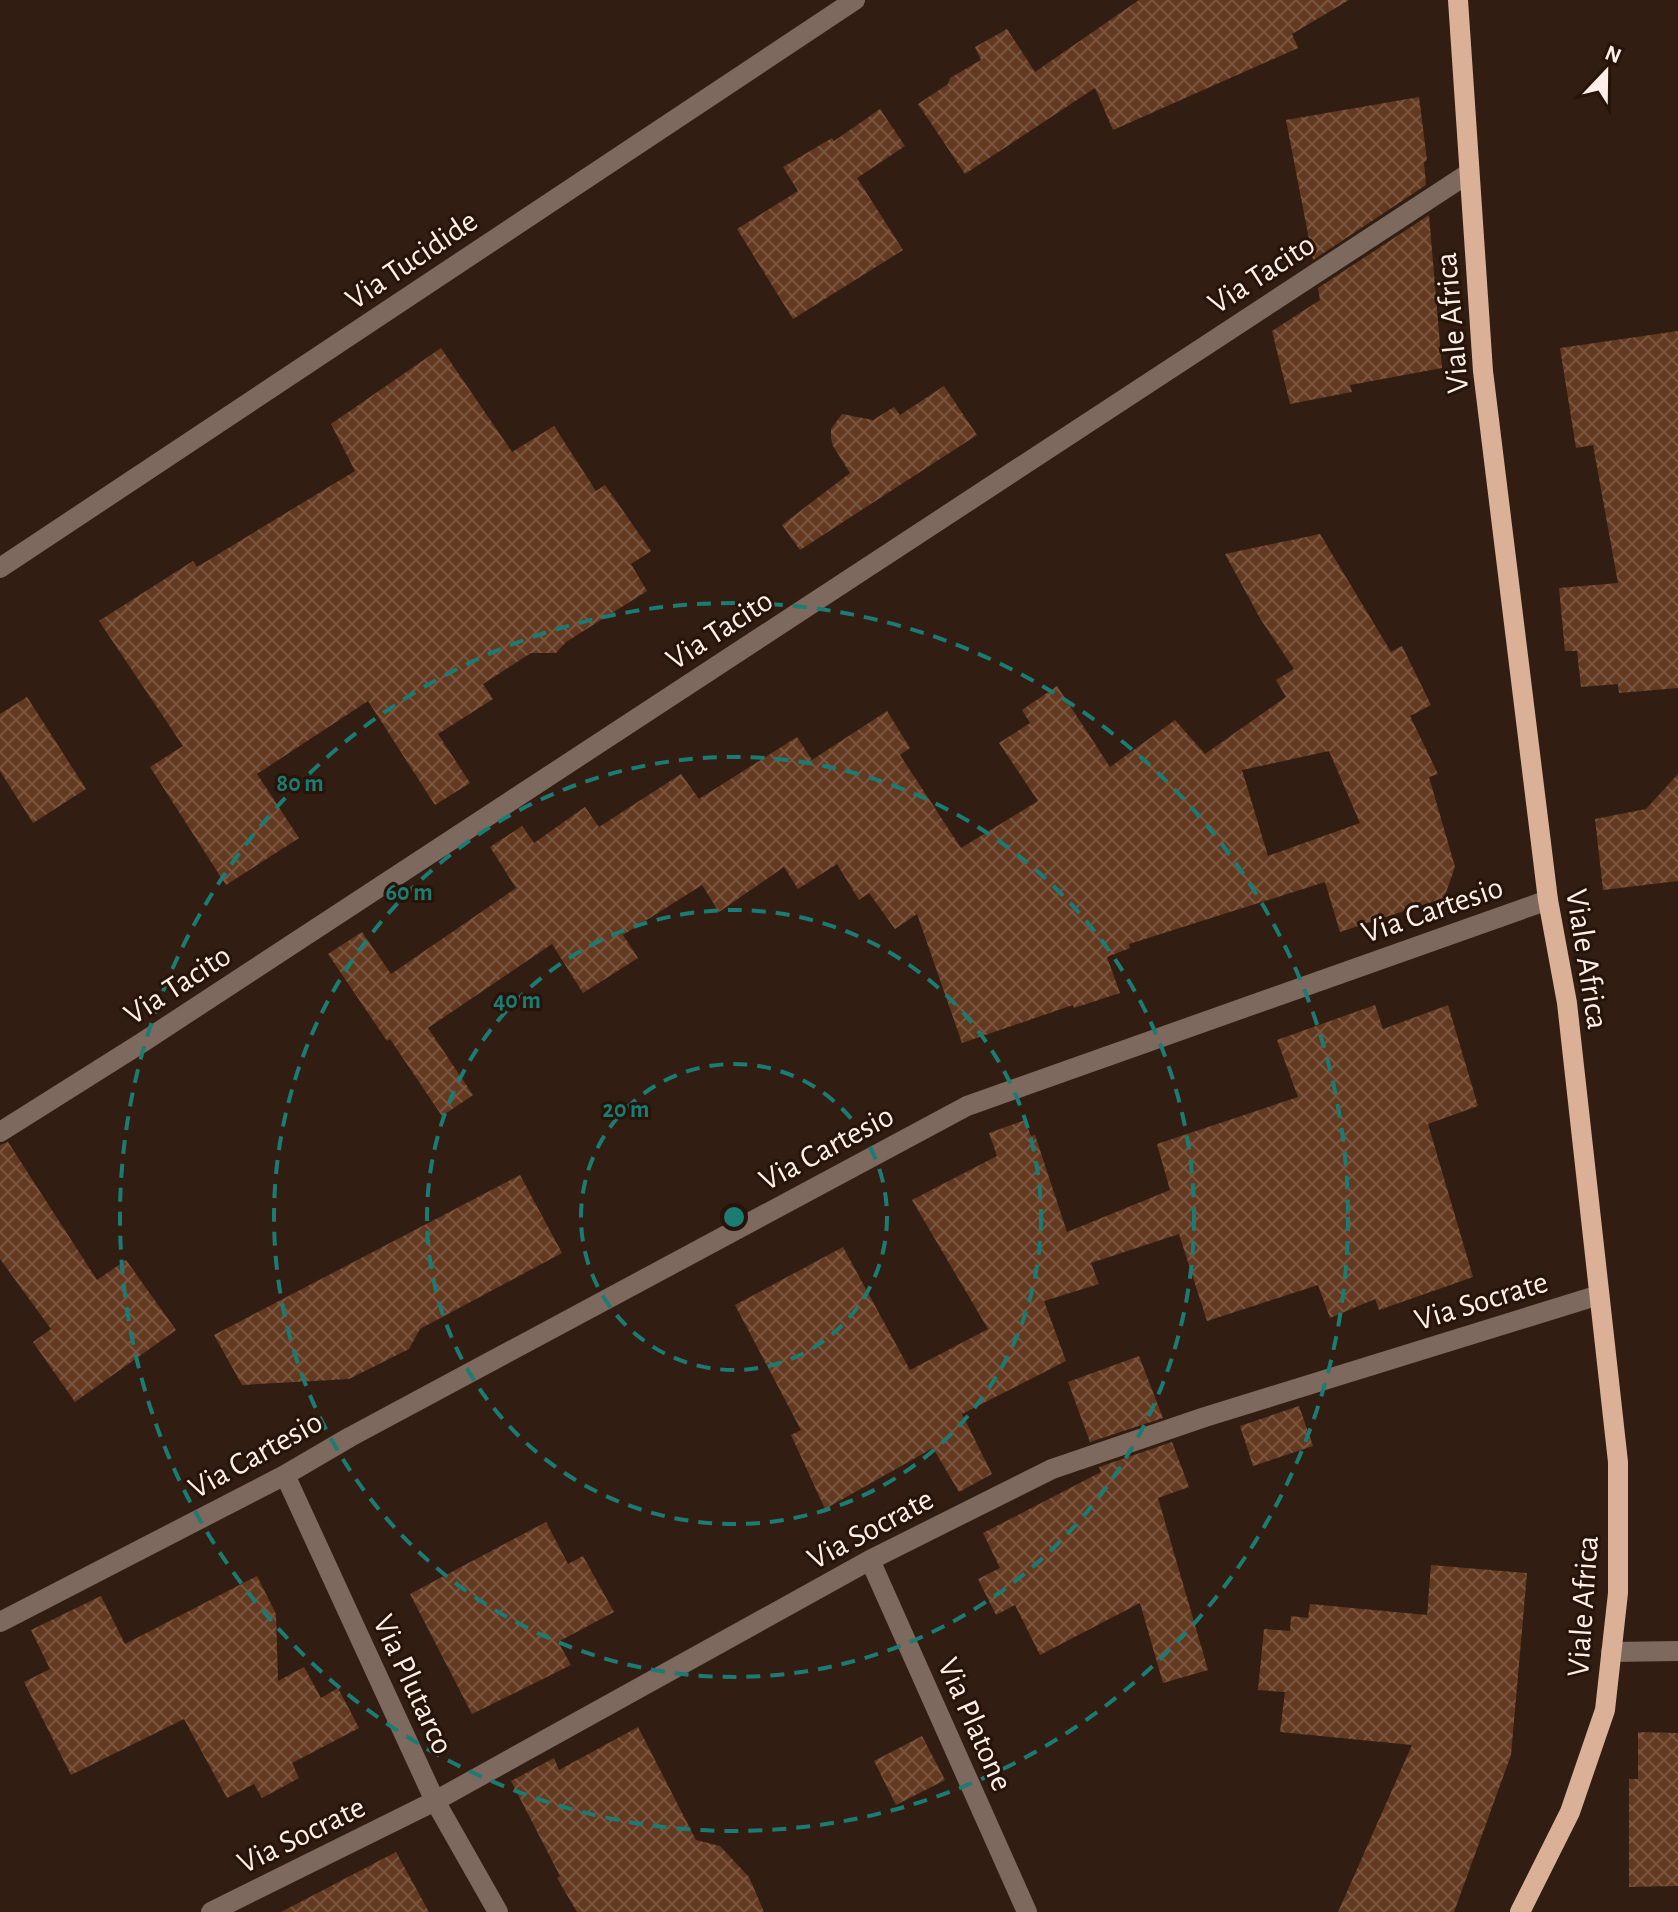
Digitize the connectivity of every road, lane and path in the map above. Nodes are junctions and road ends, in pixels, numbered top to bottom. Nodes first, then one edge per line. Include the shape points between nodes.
1 (855, 0) edge
2 (1458, 0) edge
3 (1469, 173) junction
4 (0, 568) edge
5 (1548, 900) junction
6 (0, 1132) edge
7 (1599, 1295) junction
8 (285, 1475) junction
9 (870, 1560) junction
10 (0, 1622) edge
11 (1678, 1651) edge
12 (1611, 1652) junction
13 (435, 1801) junction
14 (211, 1912) edge
15 (498, 1912) edge
16 (1027, 1912) edge
17 (1520, 1912) edge

1 - 4 street, Via Tucidide
2 - 3 main road, Viale Africa
3 - 5 main road, Viale Africa via 1483,371
3 - 6 street, Via Tacito
5 - 7 main road, Viale Africa via 1567,1003
5 - 8 street, Via Cartesio via 967,1106
7 - 9 street, Via Socrate via 1052,1469
7 - 12 main road, Viale Africa via 1618,1462 1618,1593
8 - 10 street, Via Cartesio
8 - 13 street, Via Plutarco
9 - 13 street, Via Socrate
9 - 16 street, Via Platone
11 - 12 street
12 - 17 main road, Viale Africa via 1605,1710 1570,1812
13 - 14 street, Via Socrate
13 - 15 street, Via Plutarco

